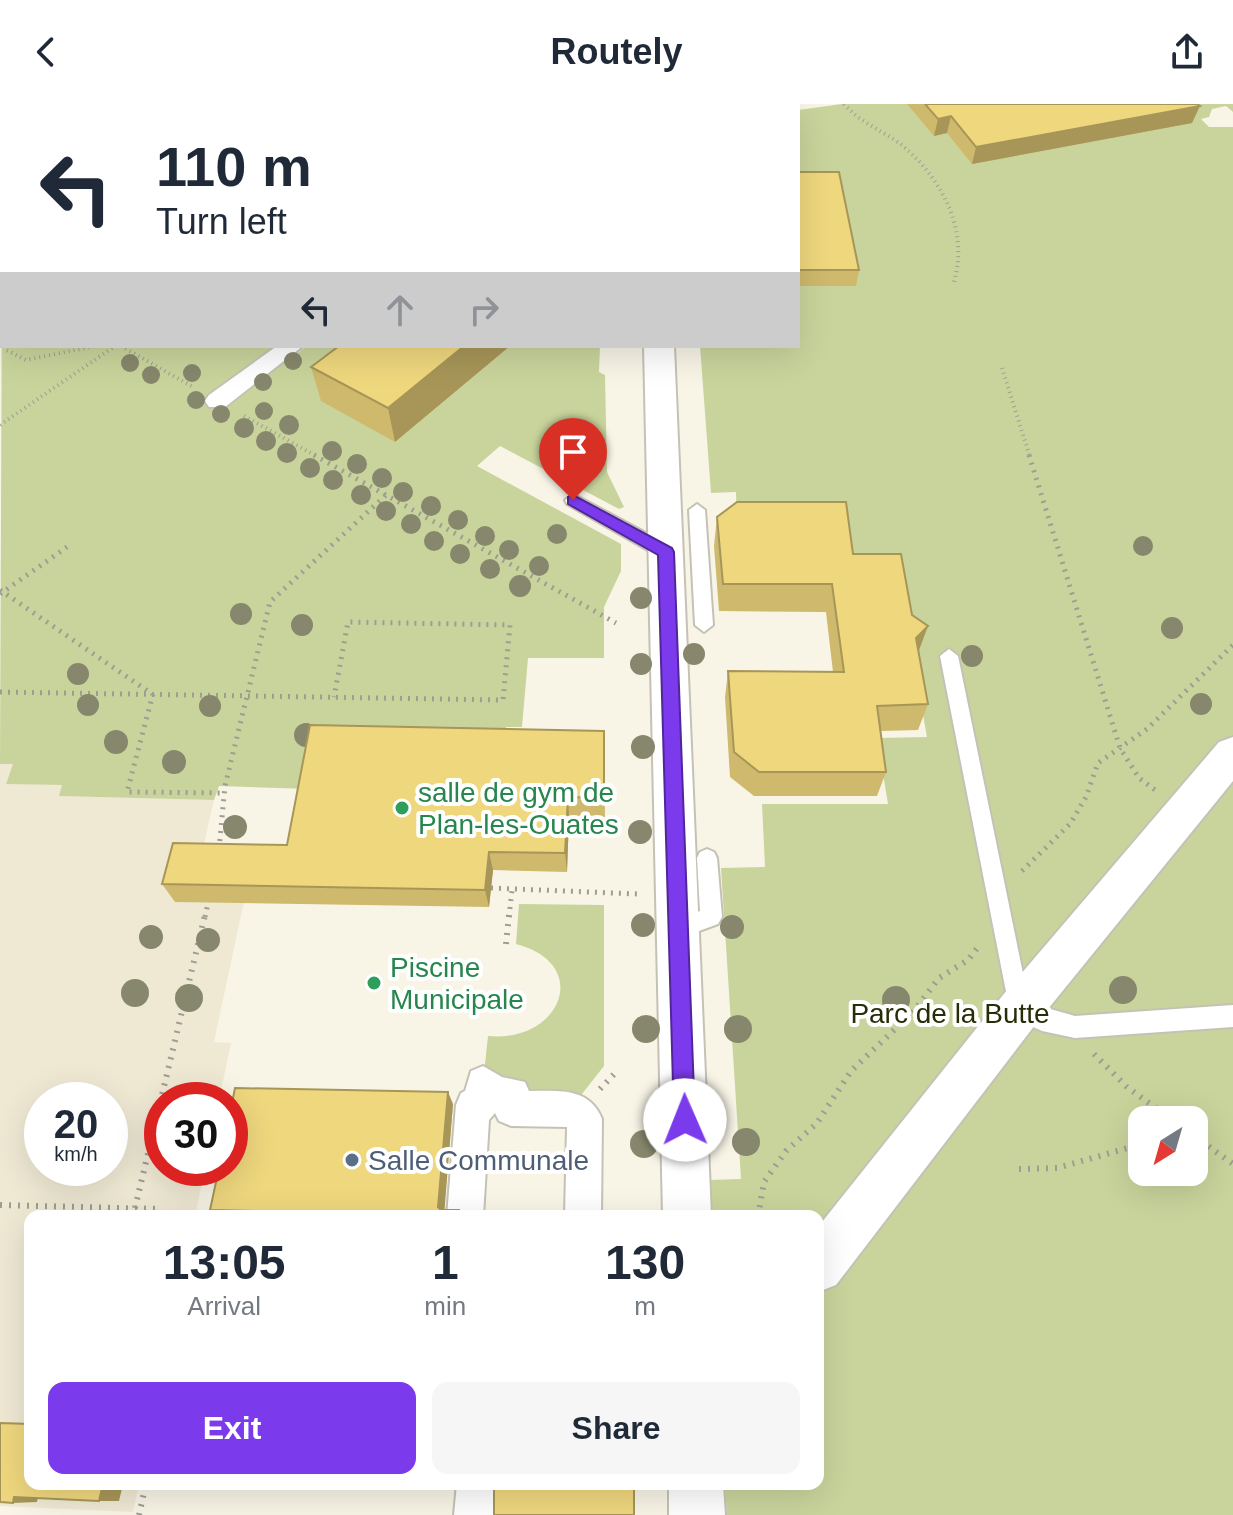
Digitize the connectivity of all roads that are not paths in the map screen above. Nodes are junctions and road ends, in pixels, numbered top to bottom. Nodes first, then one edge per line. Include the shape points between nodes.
1 (289, 348) edge
2 (659, 348) edge
3 (217, 401) road end
4 (573, 500) dead end
5 (697, 510) dead end
6 (666, 552) junction
7 (697, 625) junction
8 (949, 656) dead end
9 (1233, 753) edge
10 (707, 858) dead end
11 (679, 912) junction
12 (1019, 1010) junction
13 (1233, 1016) edge
14 (465, 1210) edge
15 (583, 1210) edge
16 (687, 1210) edge
17 (824, 1259) edge
18 (477, 1490) edge
19 (696, 1490) edge
20 (475, 1515) edge
21 (697, 1515) edge

1 - 3 street
2 - 6 street
4 - 6 lane
5 - 7 lane
6 - 7 street
7 - 11 street
8 - 12 lane
9 - 12 street
10 - 11 lane via 711,917
11 - 16 street
12 - 13 lane via 1075,1027
12 - 17 street
14 - 15 street via 473,1105 481,1106 483,1083 495,1094 513,1094 511,1109 571,1108 585,1119
18 - 20 street
19 - 21 street

